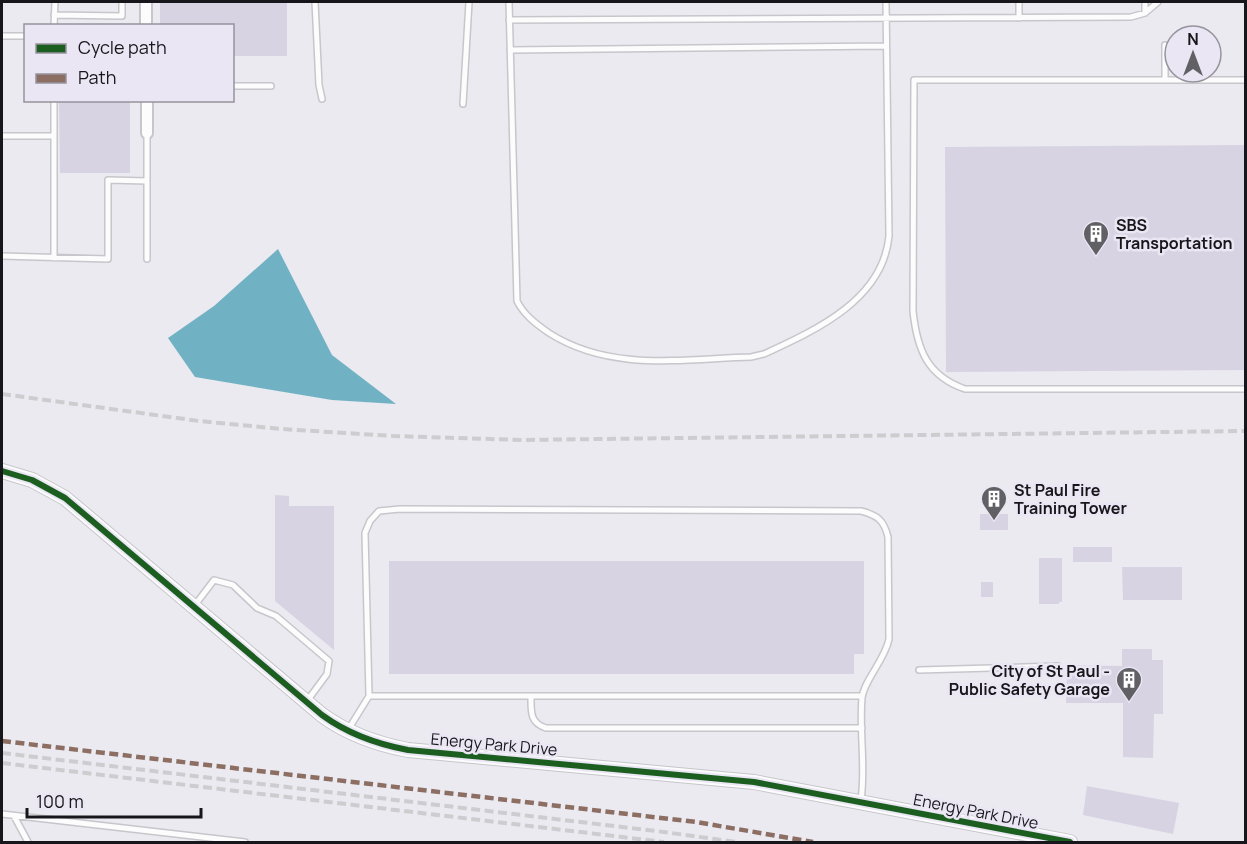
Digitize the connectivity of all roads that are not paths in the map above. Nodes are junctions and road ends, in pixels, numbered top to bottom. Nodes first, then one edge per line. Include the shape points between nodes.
1 (55, 2) edge
2 (122, 2) edge
3 (146, 2) edge
4 (315, 2) edge
5 (469, 2) edge
6 (509, 2) edge
7 (886, 2) edge
8 (1018, 2) edge
9 (1145, 2) edge
10 (1158, 2) edge
11 (1145, 13) junction
12 (54, 15) junction
13 (886, 18) junction
14 (1019, 18) junction
15 (509, 20) junction
16 (54, 24) edge
17 (146, 24) edge
18 (2, 36) edge
19 (24, 36) edge
20 (886, 46) junction
21 (510, 50) junction
22 (1163, 80) edge
23 (1223, 80) edge
24 (1245, 80) edge
25 (234, 86) edge
26 (271, 86) dead end
27 (322, 99) dead end
28 (54, 102) edge
29 (147, 102) edge
30 (463, 104) dead end
31 (147, 133) joint
32 (2, 136) edge
33 (54, 136) junction
34 (147, 181) junction
35 (2, 256) edge
36 (54, 258) junction
37 (147, 259) dead end
38 (1245, 389) edge
39 (2, 471) edge
40 (194, 607) junction
41 (1058, 666) dead end
42 (919, 670) dead end
43 (369, 696) junction
44 (862, 696) junction
45 (531, 697) junction
46 (306, 702) junction
47 (862, 728) junction
48 (347, 731) junction
49 (861, 802) junction
50 (2, 814) edge
51 (14, 816) junction
52 (28, 843) edge
53 (245, 843) edge
54 (1070, 843) edge

1 - 12 lane
2 - 12 lane via 122,16
3 - 17 street
4 - 27 lane
5 - 30 lane
6 - 15 lane
7 - 13 lane
8 - 14 lane
9 - 11 lane
10 - 11 lane
11 - 14 lane via 1131,17
12 - 16 lane
13 - 14 lane
13 - 15 lane
13 - 20 lane
15 - 21 lane
18 - 19 lane
20 - 21 lane
20 - 21 lane via 889,236 884,261 869,287 843,311 764,354 638,361 608,357 571,345 538,326 517,301
22 - 38 lane via 914,80 913,311 919,346 930,366 952,385 965,389
23 - 24 lane
25 - 26 lane
28 - 33 lane
29 - 31 street
31 - 34 lane
32 - 33 lane
33 - 36 lane
34 - 36 lane via 108,180 108,259
34 - 37 lane
35 - 36 lane
39 - 40 street, Energy Park Drive via 32,480 65,498
40 - 46 street, Energy Park Drive
40 - 46 lane via 214,580 233,585 257,608 276,616 329,662 327,674
41 - 42 lane
43 - 44 lane via 364,533 379,511 400,508 874,514 885,526 888,537 888,639 887,649
43 - 45 lane
43 - 48 lane
44 - 45 lane
44 - 47 lane
45 - 47 lane via 531,716 546,728
46 - 48 street, Energy Park Drive
47 - 49 lane
48 - 49 street, Energy Park Drive via 408,750 754,782
49 - 54 street, Energy Park Drive
50 - 51 lane
51 - 52 lane
51 - 53 lane

